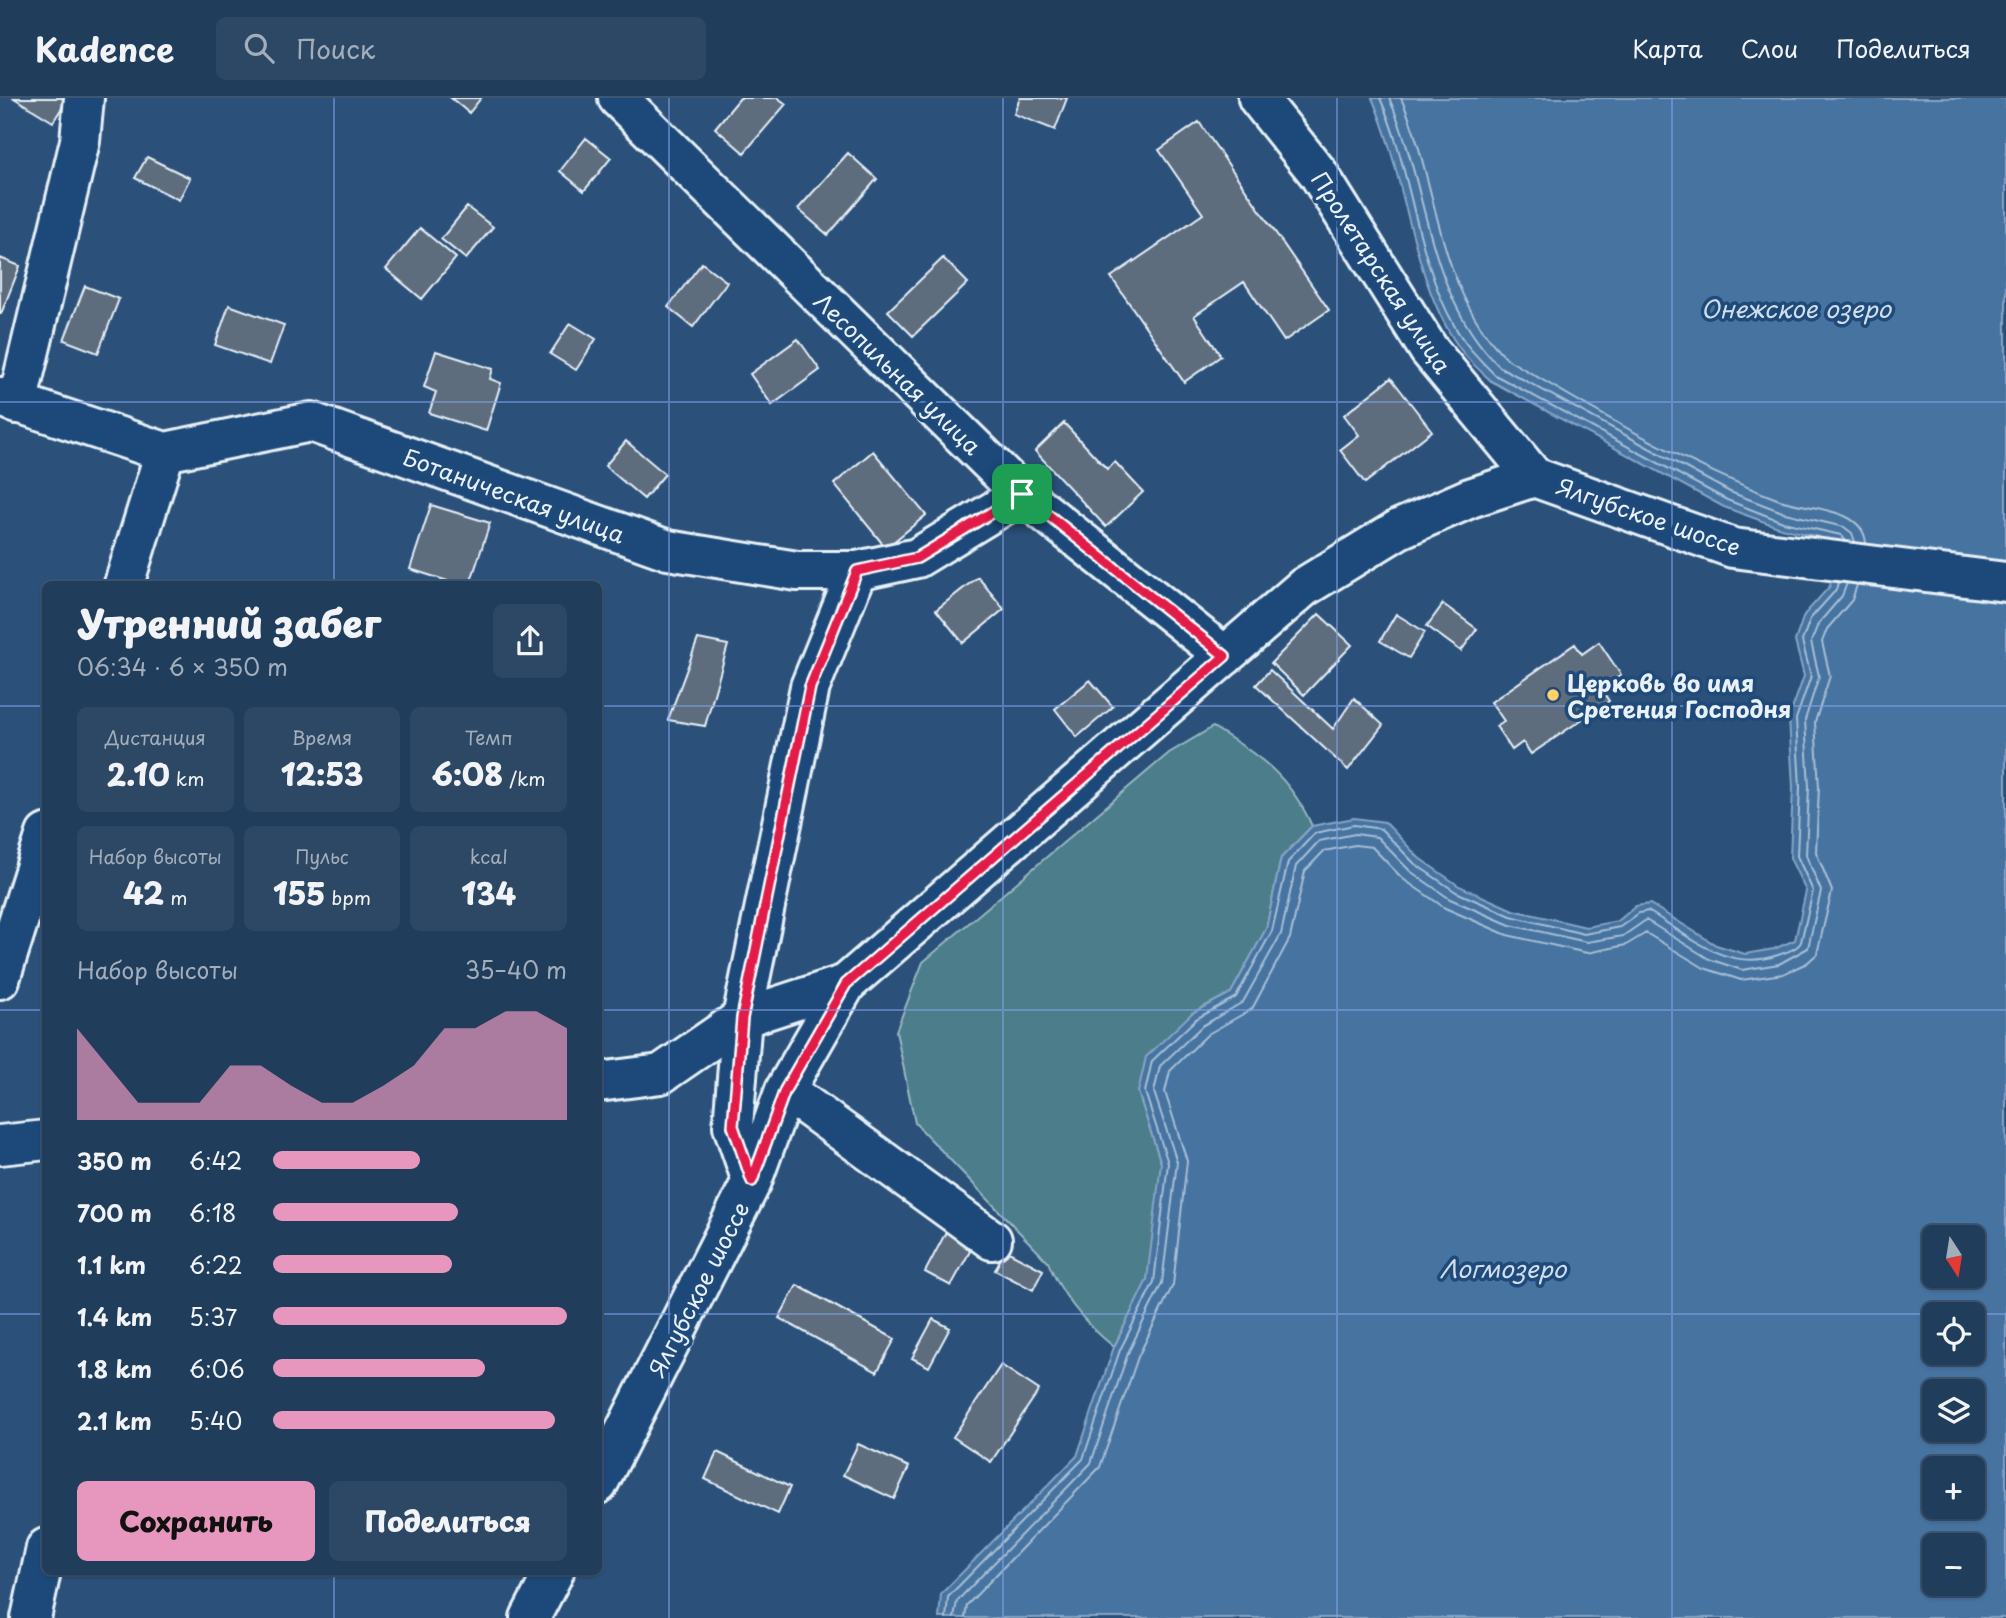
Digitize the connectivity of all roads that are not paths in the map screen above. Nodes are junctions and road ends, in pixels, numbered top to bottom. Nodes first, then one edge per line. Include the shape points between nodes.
1 (84, 98) edge
2 (618, 98) edge
3 (1258, 98) edge
4 (9, 401) edge
5 (165, 452) junction
6 (1534, 477) junction
7 (1022, 494) junction
8 (857, 571) junction
9 (125, 581) edge
10 (2006, 582) edge
11 (1225, 656) junction
12 (42, 847) edge
13 (0, 979) edge
14 (846, 984) junction
15 (742, 1018) junction
16 (602, 1081) edge
17 (785, 1090) junction
18 (42, 1140) edge
19 (0, 1144) edge
20 (752, 1181) junction
21 (992, 1240) dead end
22 (602, 1476) edge
23 (42, 1567) edge
24 (552, 1575) edge
25 (31, 1618) edge
26 (530, 1618) edge

1 - 4 street via 80,142
2 - 7 street, Лесопильная улица
3 - 6 street, Пролетарская улица via 1318,173 1429,351
4 - 5 street, Ботаническая улица
5 - 8 street, Ботаническая улица via 311,422 668,550 797,571
5 - 9 street
6 - 10 street, Ялгубское шоссе via 1733,548
6 - 11 street, Ялгубское шоссе via 1399,529 1304,587
7 - 8 street, Ботаническая улица via 917,558
7 - 11 street, Лесопильная улица
8 - 15 street via 810,687
11 - 14 street, Ялгубское шоссе
12 - 13 street
14 - 15 street
14 - 17 street, Ялгубское шоссе
15 - 16 street via 661,1074
15 - 20 street via 733,1126
17 - 20 street, Ялгубское шоссе
17 - 21 street
18 - 19 street
20 - 22 street, Ялгубское шоссе
23 - 25 street
24 - 26 street

